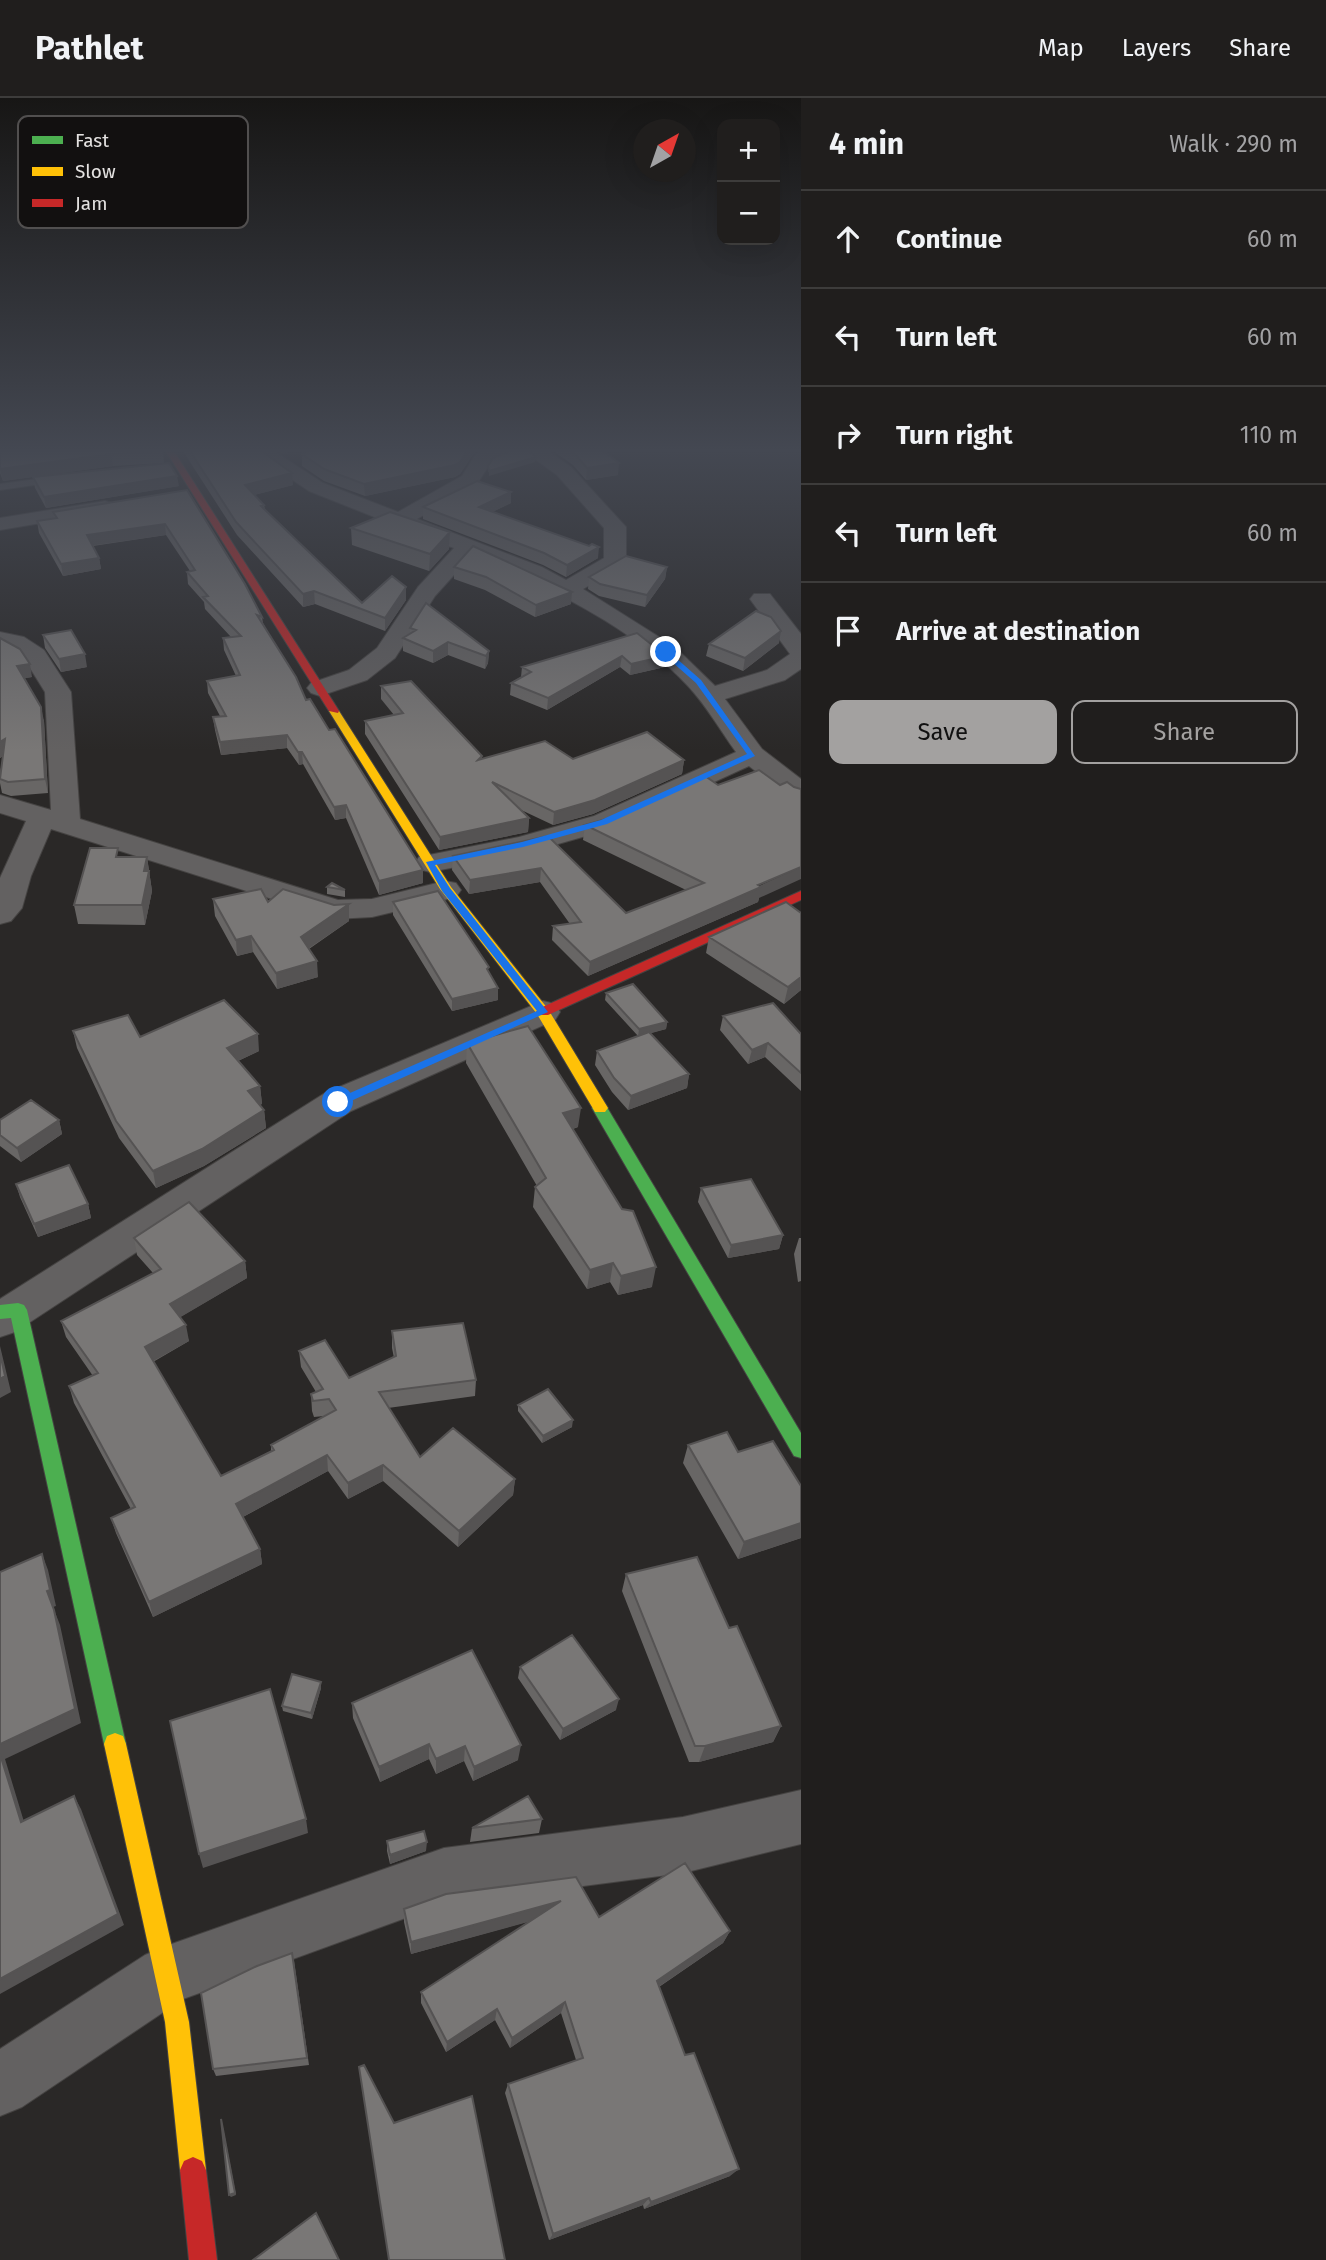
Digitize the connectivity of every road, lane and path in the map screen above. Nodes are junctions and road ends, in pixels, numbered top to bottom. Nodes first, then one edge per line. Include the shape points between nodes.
1 (233, 549) edge
2 (465, 549) edge
3 (472, 549) edge
4 (615, 549) edge
5 (567, 589) junction
6 (762, 599) dead end
7 (0, 639) edge
8 (801, 651) edge
9 (801, 658) edge
10 (320, 688) junction
11 (709, 696) junction
12 (752, 755) junction
13 (801, 793) edge
14 (0, 804) edge
15 (54, 820) junction
16 (429, 863) junction
17 (446, 889) junction
18 (801, 895) edge
19 (0, 914) edge
20 (543, 1012) junction
21 (6, 1314) edge
22 (801, 1450) edge
23 (801, 1817) edge
24 (166, 1976) junction
25 (0, 2085) edge
26 (203, 2260) edge

1 - 10 street
2 - 10 street via 426,592 386,653 358,675
3 - 5 street
4 - 5 street via 615,561
5 - 11 street via 666,652
6 - 8 street
7 - 15 street via 15,642 35,655 58,692
9 - 11 street via 775,675
10 - 16 street
11 - 12 street
12 - 13 street
12 - 16 street via 604,822 523,845
14 - 15 street
15 - 17 street via 335,911 372,908
15 - 19 street via 16,876
16 - 17 street
17 - 20 street
18 - 20 street
20 - 21 street via 338,1102
20 - 22 street
21 - 24 street
23 - 24 street via 683,1845 443,1875
24 - 25 street
24 - 26 street via 177,2022

